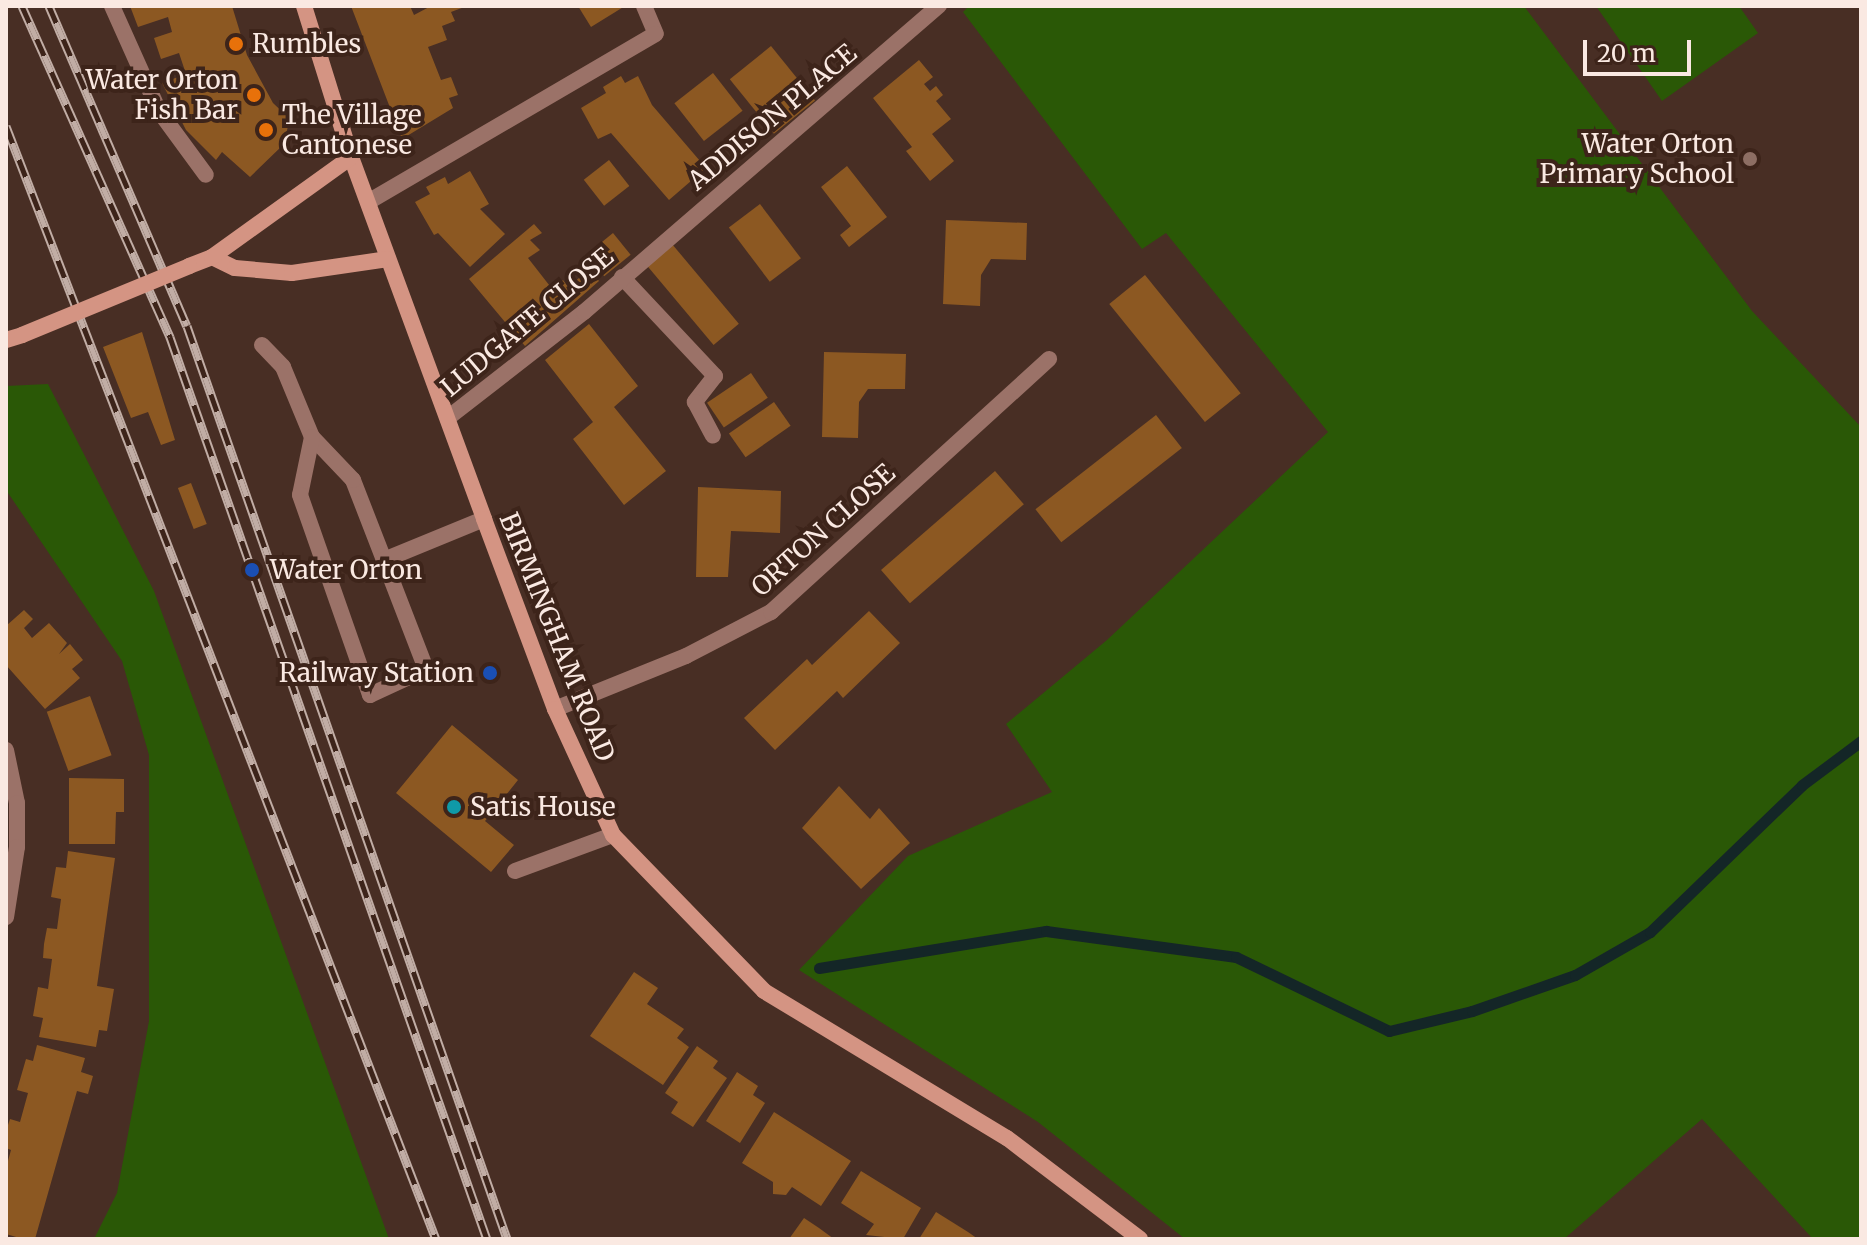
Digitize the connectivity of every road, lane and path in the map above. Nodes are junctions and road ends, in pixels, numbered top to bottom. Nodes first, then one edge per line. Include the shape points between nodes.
1 (112, 6) edge
2 (304, 6) edge
3 (644, 6) edge
4 (939, 6) edge
5 (351, 157) junction
6 (206, 175) dead end
7 (368, 202) junction
8 (212, 257) junction
9 (388, 259) junction
10 (635, 264) joint
11 (622, 277) junction
12 (14, 337) edge
13 (262, 345) dead end
14 (1049, 359) dead end
15 (449, 417) junction
16 (713, 436) dead end
17 (312, 437) junction
18 (484, 519) junction
19 (384, 560) junction
20 (555, 709) junction
21 (6, 750) edge
22 (613, 835) junction
23 (515, 871) dead end
24 (6, 917) edge
25 (1140, 1239) edge

1 - 6 street via 159,111
2 - 5 main road, BIRMINGHAM ROAD
3 - 7 street via 656,34
4 - 10 street, ADDISON PLACE
5 - 7 main road, BIRMINGHAM ROAD
5 - 8 main road
7 - 9 main road, BIRMINGHAM ROAD
8 - 9 main road via 235,268 292,273
8 - 12 main road, bridge
9 - 15 main road, BIRMINGHAM ROAD
10 - 11 street, LUDGATE CLOSE
11 - 15 street, LUDGATE CLOSE
11 - 16 street via 715,376 695,402
13 - 17 street via 283,367
14 - 20 street, ORTON CLOSE via 771,612 686,656
15 - 18 main road, BIRMINGHAM ROAD
17 - 19 street via 353,480
17 - 19 street via 300,495 370,695 426,669
18 - 19 street
18 - 20 main road, BIRMINGHAM ROAD
20 - 22 main road, BIRMINGHAM ROAD
21 - 24 street via 17,803 17,847
22 - 23 street
22 - 25 main road, BIRMINGHAM ROAD via 764,991 1007,1138

